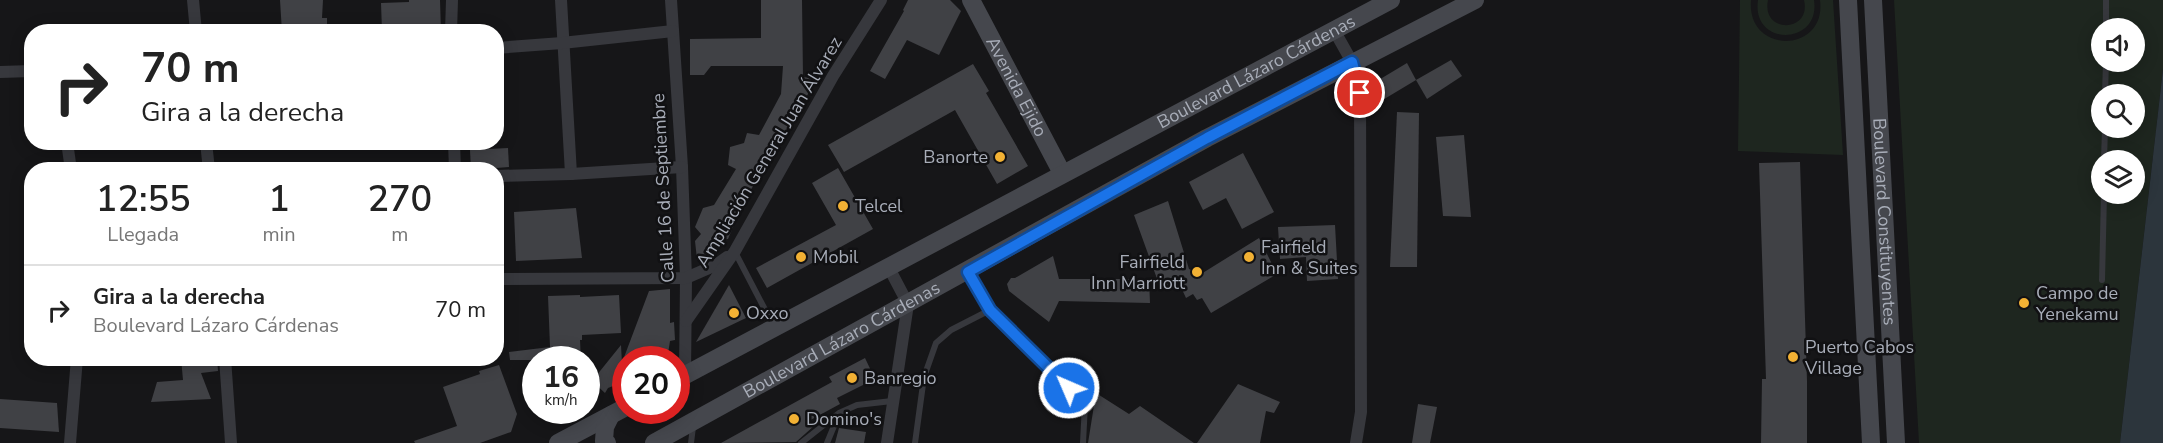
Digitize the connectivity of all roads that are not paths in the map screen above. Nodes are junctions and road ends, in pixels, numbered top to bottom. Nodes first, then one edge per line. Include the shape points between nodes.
1 (193, 0) edge
2 (452, 0) edge
3 (561, 0) edge
4 (671, 0) edge
5 (881, 0) edge
6 (971, 0) edge
7 (1391, 0) edge
8 (1474, 0) edge
9 (1848, 0) edge
10 (1873, 0) edge
11 (2106, 0) edge
12 (2106, 18) edge
13 (195, 24) edge
14 (451, 24) edge
15 (1334, 30) junction
16 (673, 31) junction
17 (564, 43) junction
18 (504, 47) edge
19 (1352, 62) junction
20 (24, 71) edge
21 (0, 72) edge
22 (682, 167) junction
23 (1062, 173) junction
24 (571, 174) junction
25 (504, 176) edge
26 (2104, 204) edge
27 (735, 251) junction
28 (889, 268) junction
29 (968, 272) junction
30 (686, 278) junction
31 (504, 279) edge
32 (2102, 280) dead end
33 (908, 304) junction
34 (990, 310) junction
35 (686, 321) junction
36 (775, 327) junction
37 (684, 346) edge
38 (76, 366) edge
39 (226, 366) edge
40 (690, 372) edge
41 (892, 401) junction
42 (839, 413) junction
43 (612, 414) edge
44 (612, 420) edge
45 (693, 423) junction
46 (70, 443) edge
47 (231, 443) edge
48 (558, 443) edge
49 (607, 443) edge
50 (654, 443) edge
51 (691, 443) edge
52 (801, 443) edge
53 (827, 443) edge
54 (887, 443) edge
55 (915, 443) edge
56 (1083, 443) edge
57 (1356, 443) edge
58 (1871, 443) edge
59 (1896, 443) edge

1 - 13 street
2 - 14 street
3 - 17 street
4 - 16 street, Calle 16 de Septiembre
5 - 27 street, Ampliación General Juan Álvarez via 833,76
6 - 23 main road, Avenida Ejido
7 - 15 main road, Boulevard Lázaro Cárdenas
8 - 19 main road, Boulevard Lázaro Cárdenas
9 - 58 main road, Boulevard Constituyentes
10 - 59 main road, Boulevard Constituyentes
11 - 12 lane
15 - 19 street
15 - 23 main road, Boulevard Lázaro Cárdenas
16 - 17 street
16 - 22 street, Calle 16 de Septiembre
17 - 18 street
17 - 24 street
19 - 29 main road, Boulevard Lázaro Cárdenas
19 - 57 street via 1360,93 1361,412
20 - 21 street
22 - 24 street
22 - 30 street, Calle 16 de Septiembre
23 - 28 main road, Boulevard Lázaro Cárdenas
24 - 25 street
26 - 32 lane
27 - 30 street via 716,265
27 - 35 street, Ampliación General Juan Álvarez
27 - 36 lane
28 - 33 street
28 - 36 main road, Boulevard Lázaro Cárdenas
29 - 33 main road, Boulevard Lázaro Cárdenas
29 - 34 lane
30 - 31 street
30 - 35 street, Calle 16 de Septiembre
33 - 41 street
33 - 45 main road, Boulevard Lázaro Cárdenas
34 - 55 lane via 951,330 936,344 924,376
34 - 56 lane via 1085,404
35 - 37 street, Calle 16 de Septiembre
36 - 40 main road, Boulevard Lázaro Cárdenas
38 - 46 street
39 - 47 street
41 - 42 lane via 857,405
41 - 54 street
42 - 52 lane
42 - 53 lane
43 - 48 main road
44 - 49 main road via 603,433
45 - 50 main road, Boulevard Lázaro Cárdenas
45 - 51 lane

